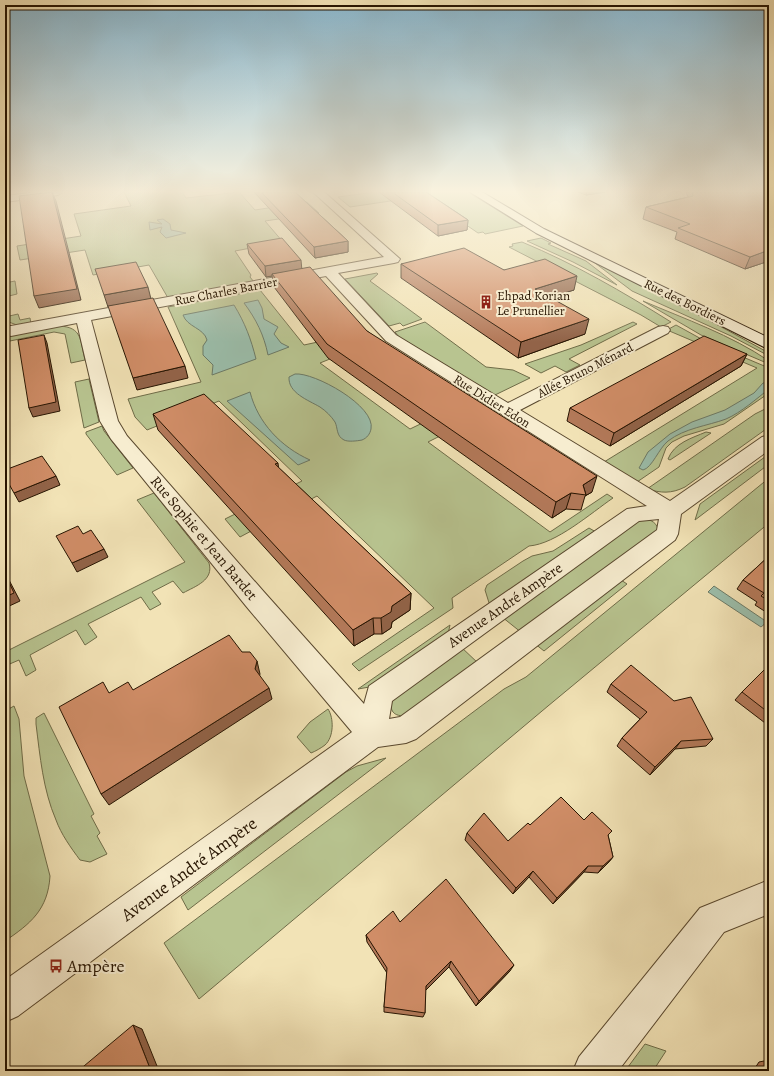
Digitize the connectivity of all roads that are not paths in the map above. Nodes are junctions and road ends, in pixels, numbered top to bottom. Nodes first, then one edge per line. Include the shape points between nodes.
1 (375, 242) edge
2 (562, 242) edge
3 (329, 271) junction
4 (83, 317) junction
5 (5, 330) edge
6 (663, 330) dead end
7 (769, 344) edge
8 (507, 410) junction
9 (769, 441) edge
10 (671, 511) junction
11 (372, 734) junction
12 (769, 897) edge
13 (5, 1003) edge
14 (593, 1071) edge

1 - 3 street, Rue Charles Barrier via 394,259
2 - 7 street, Rue des Bordiers
3 - 4 street, Rue Charles Barrier
3 - 8 street, Rue Didier Edon via 391,338
4 - 5 street, Rue Charles Barrier
4 - 11 street, Rue Sophie et Jean Bardet via 109,421 120,439
6 - 8 street, Allée Bruno Ménard
8 - 10 street, Rue Didier Edon
9 - 10 street
10 - 11 street, Avenue André Ampère via 667,534 661,539 406,730
10 - 11 street, Avenue André Ampère via 634,514 379,695
11 - 13 street, Avenue André Ampère
12 - 14 street via 712,920

